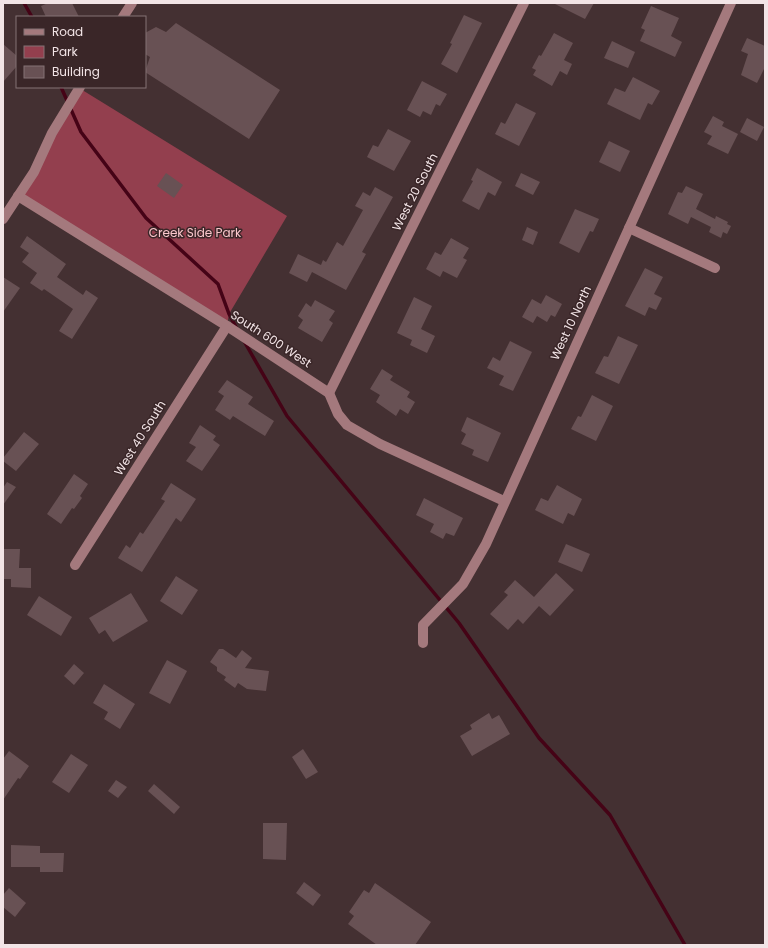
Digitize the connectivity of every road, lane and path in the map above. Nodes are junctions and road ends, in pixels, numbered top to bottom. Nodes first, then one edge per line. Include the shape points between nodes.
1 (132, 3) edge
2 (524, 3) edge
3 (730, 3) edge
4 (124, 16) edge
5 (79, 88) edge
6 (18, 196) junction
7 (3, 219) edge
8 (629, 228) junction
9 (715, 268) dead end
10 (227, 326) junction
11 (330, 393) junction
12 (504, 501) junction
13 (75, 565) dead end
14 (423, 643) dead end

1 - 4 street
2 - 11 street, West 20 South
3 - 8 street, West 10 North
5 - 6 street via 52,133 34,172
6 - 7 street
6 - 10 street, South 600 West
8 - 9 street
8 - 12 street, West 10 North
10 - 11 street, South 600 West
10 - 13 street, West 40 South
11 - 12 street via 338,414 347,425 380,444
12 - 14 street, West 10 North via 486,544 463,584 423,625

